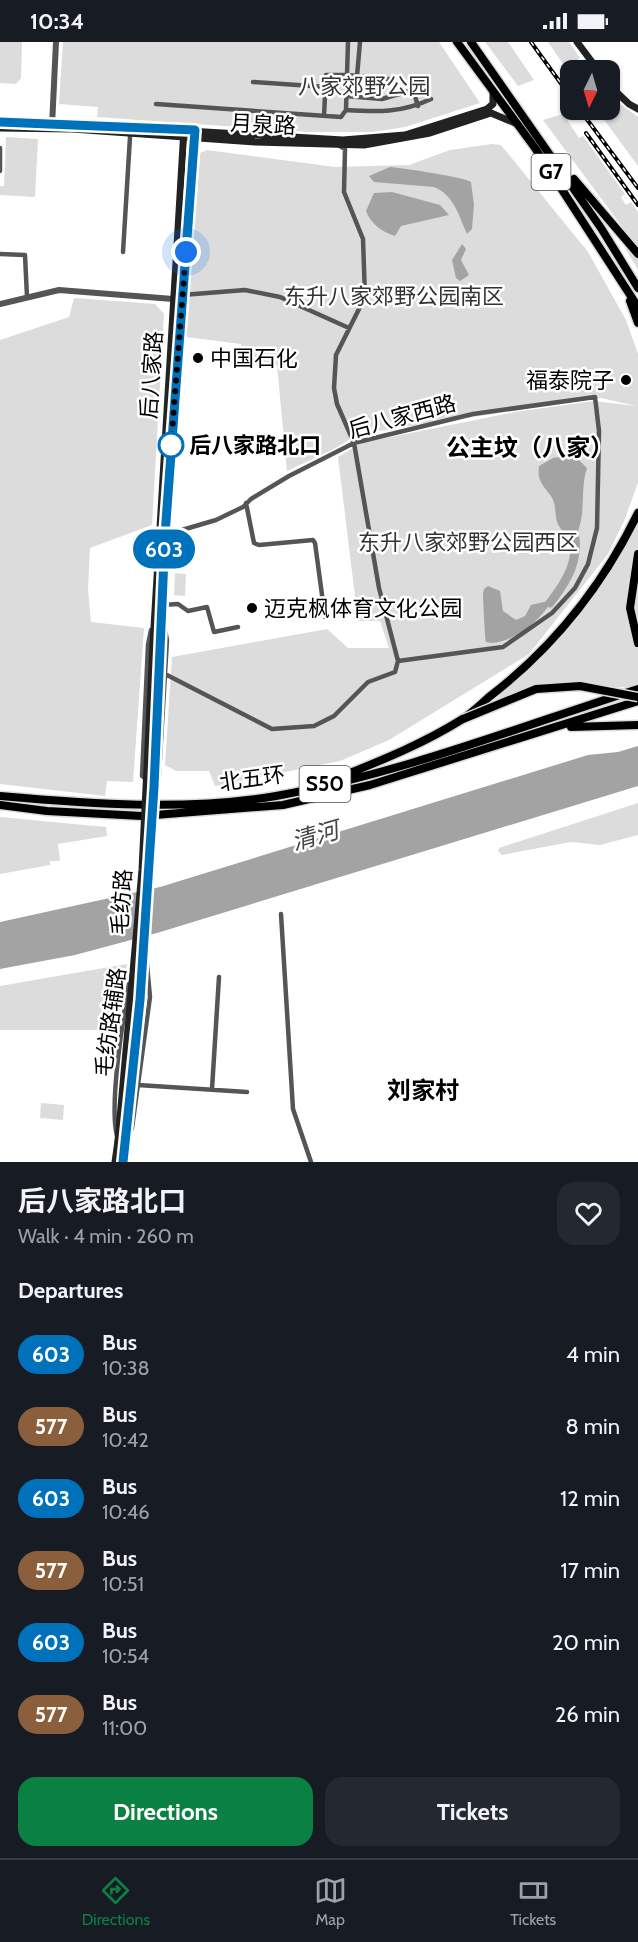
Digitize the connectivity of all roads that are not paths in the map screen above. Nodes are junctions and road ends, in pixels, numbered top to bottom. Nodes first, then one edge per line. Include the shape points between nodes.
1 (56, 42) edge
2 (348, 42) edge
3 (360, 42) edge
4 (457, 42) edge
5 (471, 42) edge
6 (577, 42) edge
7 (590, 60) edge
8 (347, 75) junction
9 (357, 76) junction
10 (389, 79) dead end
11 (253, 82) dead end
12 (326, 87) junction
13 (494, 93) junction
14 (620, 94) edge
15 (346, 96) junction
16 (382, 99) junction
17 (431, 99) dead end
18 (156, 104) dead end
19 (418, 106) junction
20 (638, 109) edge
21 (345, 110) junction
22 (384, 113) junction
23 (324, 116) junction
24 (0, 122) edge
25 (517, 124) junction
26 (52, 126) junction
27 (0, 128) edge
28 (184, 133) junction
29 (195, 134) junction
30 (130, 137) dead end
31 (337, 145) junction
32 (0, 148) edge
33 (547, 149) junction
34 (0, 171) edge
35 (123, 252) dead end
36 (0, 254) edge
37 (638, 254) edge
38 (624, 284) junction
39 (638, 288) edge
40 (182, 295) junction
41 (27, 297) junction
42 (173, 299) junction
43 (0, 304) edge
44 (638, 307) edge
45 (638, 323) edge
46 (349, 328) junction
47 (354, 443) junction
48 (246, 504) junction
49 (636, 517) edge
50 (165, 535) junction
51 (638, 554) edge
52 (162, 604) junction
53 (158, 616) junction
54 (325, 616) dead end
55 (238, 627) dead end
56 (638, 644) edge
57 (157, 645) joint
58 (398, 661) junction
59 (165, 674) junction
60 (638, 689) edge
61 (638, 699) edge
62 (463, 719) junction
63 (638, 725) edge
64 (555, 728) junction
65 (319, 785) junction
66 (0, 795) edge
67 (0, 805) edge
68 (145, 872) dead end
69 (281, 914) dead end
70 (146, 954) dead end
71 (219, 977) dead end
72 (138, 1085) junction
73 (212, 1089) junction
74 (247, 1092) dead end
75 (122, 1141) junction
76 (115, 1162) edge
77 (123, 1162) edge
78 (311, 1162) edge

1 - 26 street
2 - 8 street
3 - 9 street
4 - 13 highway, G7
5 - 33 highway, G7
6 - 7 main road
8 - 9 street
8 - 12 street via 326,75
8 - 15 street
9 - 10 street
11 - 12 street
12 - 23 street
13 - 25 highway, G7
13 - 29 main road, 月泉路 via 493,104 487,109 405,135 343,140
14 - 20 main road
15 - 16 street
15 - 21 street
16 - 19 street via 413,90
16 - 22 street
17 - 19 street
18 - 23 street
19 - 22 street
21 - 22 street
21 - 23 street via 341,117
24 - 26 main road, 月泉路
25 - 31 main road, 月泉路 via 491,113 402,140
25 - 38 highway, G7
26 - 28 main road, 月泉路
27 - 28 main road, 月泉路
28 - 29 main road, 月泉路
28 - 42 main road, 后八家路
29 - 31 main road, 月泉路
29 - 40 main road, 后八家路
30 - 35 street
31 - 46 street via 345,149 344,192 363,239 366,267 364,297
32 - 34 street
33 - 37 highway
33 - 39 highway, G7
36 - 41 street via 25,255
38 - 44 highway, G7
38 - 45 highway
40 - 46 street via 246,290 280,297
40 - 50 main road, 后八家路
41 - 42 street via 59,290
41 - 43 street
42 - 53 main road, 后八家路
46 - 47 street via 336,355 334,388
47 - 48 street, 后八家西路 via 289,476
47 - 58 street via 384,615 393,631
47 - 58 street, 后八家西路 via 473,414 595,397 599,431 597,528 588,564 575,588 552,613 504,646
48 - 50 street, 后八家西路 via 216,520
48 - 54 street via 254,543 313,540
49 - 62 highway, bridge via 609,567 560,632 519,674
50 - 52 main road, 后八家路
51 - 56 highway via 630,608
52 - 53 main road, 后八家路
52 - 55 street via 178,604 188,611 207,608 214,632
53 - 57 main road, 后八家路
53 - 59 street, 后八家路 via 167,640
53 - 59 street, 后八家路 via 147,645 142,776 150,782 159,776
57 - 75 main road, 毛纺路, bridge via 140,1000
58 - 59 street via 394,672 368,682 334,716 314,726 272,729
60 - 65 highway, 北五环 / S50 via 426,757
61 - 62 highway, bridge via 580,686 536,689
61 - 64 highway, 北五环 / S50
62 - 65 highway via 401,753
63 - 64 highway
64 - 67 highway, 北五环 / S50 via 370,785 248,810 142,816
65 - 66 highway, 北五环 / S50 via 233,801 169,804 94,804
68 - 75 street, 毛纺路辅路, bridge via 138,952 129,983 119,1066 114,1126
69 - 78 street via 293,1109
70 - 72 street, 毛纺路辅路 via 150,997
71 - 73 street
72 - 73 street
72 - 75 street, 毛纺路辅路 via 132,1128
73 - 74 street
75 - 76 main road, 毛纺路
75 - 77 main road

